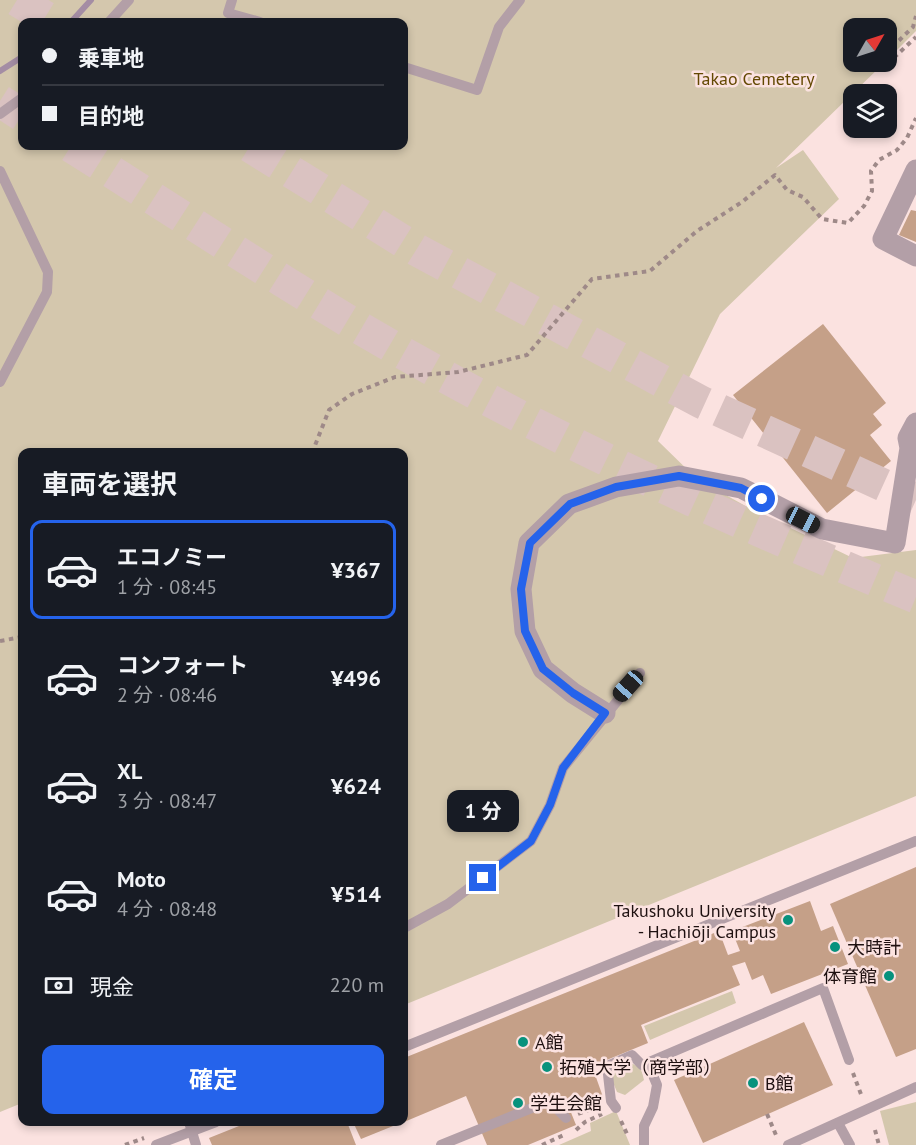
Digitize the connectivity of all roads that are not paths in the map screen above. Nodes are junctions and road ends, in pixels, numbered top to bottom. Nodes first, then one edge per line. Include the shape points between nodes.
1 (129, 0) edge
2 (232, 0) edge
3 (520, 0) edge
4 (113, 18) edge
5 (246, 18) edge
6 (408, 68) edge
7 (18, 101) edge
8 (0, 114) edge
9 (0, 171) edge
10 (916, 171) edge
11 (916, 256) edge
12 (0, 382) edge
13 (916, 423) edge
14 (640, 673) dead end
15 (605, 713) junction
16 (916, 841) edge
17 (408, 926) edge
18 (408, 1045) edge
19 (849, 1060) road end
20 (648, 1063) junction
21 (916, 1087) edge
22 (613, 1105) road end
23 (566, 1118) road end
24 (838, 1123) junction
25 (190, 1127) edge
26 (156, 1145) edge
27 (196, 1145) edge
28 (441, 1145) edge
29 (644, 1145) edge
30 (788, 1145) edge
31 (850, 1145) edge

1 - 4 lane
2 - 5 lane via 228,13
3 - 6 lane via 499,27 477,90
7 - 8 lane
9 - 12 lane via 48,272 47,292
10 - 11 street via 883,239
13 - 15 street via 908,438 910,448 895,543 822,529 741,488 679,476 616,487 570,504 530,543 521,589 525,631 543,669
14 - 15 lane
15 - 17 lane via 563,768 531,841 448,904
16 - 18 lane
19 - 20 lane via 823,988
20 - 22 lane via 642,1065 632,1055 607,1066
20 - 29 lane via 657,1086 644,1126
21 - 24 lane
23 - 28 lane via 549,1101
24 - 30 lane
24 - 31 lane
25 - 26 lane
25 - 27 lane

